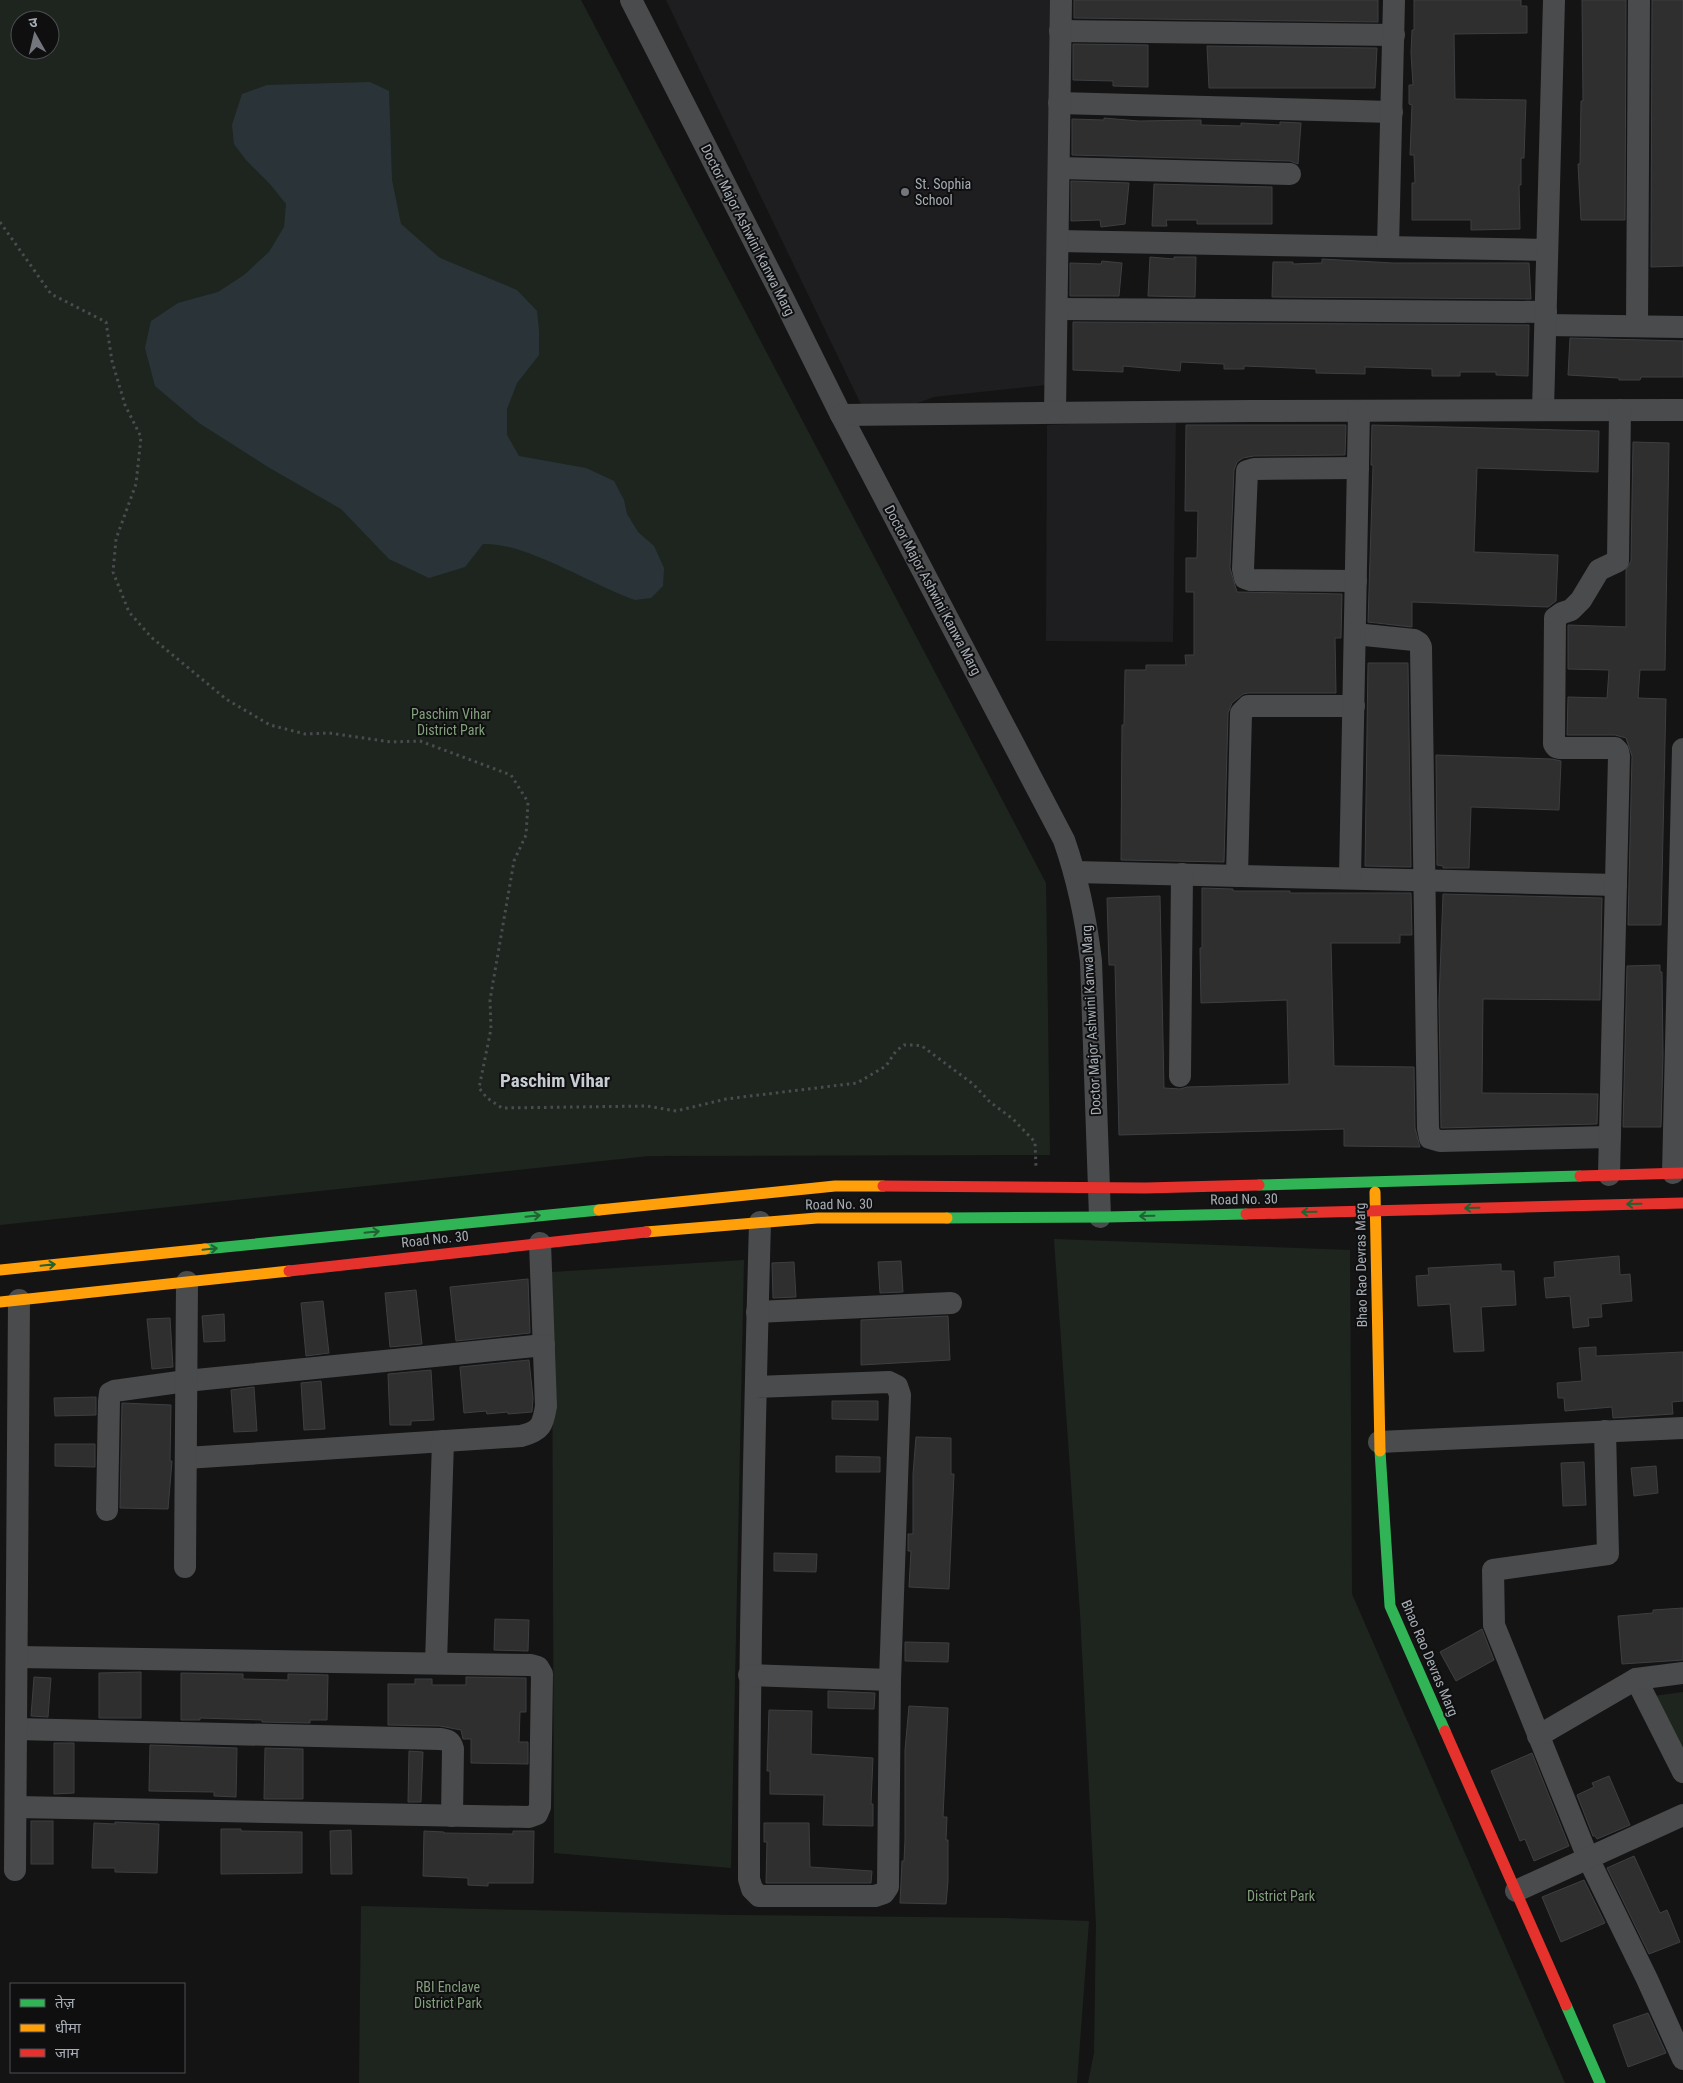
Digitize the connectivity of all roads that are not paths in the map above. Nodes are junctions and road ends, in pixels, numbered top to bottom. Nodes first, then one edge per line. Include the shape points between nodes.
1 (631, 0) edge
2 (1061, 0) edge
3 (1394, 0) edge
4 (1554, 0) edge
5 (1638, 0) edge
6 (1060, 31) junction
7 (1394, 35) junction
8 (1059, 103) junction
9 (1392, 112) junction
10 (1058, 168) junction
11 (1290, 174) dead end
12 (1058, 241) junction
13 (1388, 247) junction
14 (1548, 250) junction
15 (1056, 309) junction
16 (1546, 318) junction
17 (1637, 326) junction
18 (1683, 327) edge
19 (1544, 410) junction
20 (1620, 410) junction
21 (1683, 410) edge
22 (1359, 411) junction
23 (1055, 412) junction
24 (841, 415) junction
25 (1358, 468) junction
26 (1356, 581) junction
27 (1355, 634) junction
28 (1354, 706) junction
29 (1683, 749) edge
30 (1075, 872) junction
31 (1182, 874) junction
32 (1237, 876) junction
33 (1350, 878) junction
34 (1424, 880) junction
35 (1616, 884) junction
36 (1681, 1005) edge
37 (1180, 1076) dead end
38 (1610, 1137) junction
39 (1678, 1173) edge
40 (1609, 1175) junction
41 (1375, 1182) junction
42 (1099, 1188) junction
43 (1683, 1203) edge
44 (1374, 1210) junction
45 (1100, 1217) junction
46 (760, 1222) junction
47 (540, 1243) junction
48 (0, 1270) edge
49 (187, 1282) junction
50 (9, 1301) edge
51 (951, 1304) dead end
52 (758, 1312) junction
53 (544, 1345) junction
54 (186, 1382) junction
55 (756, 1387) junction
56 (1683, 1428) edge
57 (1606, 1431) junction
58 (443, 1441) junction
59 (1379, 1442) junction
60 (186, 1458) junction
61 (107, 1510) dead end
62 (185, 1567) dead end
63 (17, 1657) junction
64 (436, 1663) junction
65 (1683, 1673) edge
66 (749, 1675) junction
67 (1636, 1678) junction
68 (890, 1680) junction
69 (16, 1729) junction
70 (1538, 1736) junction
71 (1683, 1772) edge
72 (16, 1807) junction
73 (1683, 1815) edge
74 (452, 1816) junction
75 (1588, 1858) junction
76 (15, 1870) dead end
77 (1516, 1891) junction
78 (1683, 2059) edge
79 (1600, 2083) edge

1 - 24 street, Doctor Major Ashwini Kanwa Marg
2 - 6 street
3 - 7 street
4 - 14 street
5 - 17 street
6 - 7 street
6 - 8 street
7 - 9 street
8 - 9 street
8 - 10 street
9 - 13 street
10 - 11 street
10 - 12 street
12 - 13 street
12 - 15 street
13 - 14 street
14 - 16 street
15 - 16 street
15 - 23 street
16 - 17 street
16 - 19 street
17 - 18 street
19 - 20 street
19 - 22 street
20 - 21 street
20 - 35 street via 1618,561 1599,570 1581,600 1571,610 1555,618 1553,740 1556,747 1615,748 1618,751
22 - 23 street
22 - 25 street
23 - 24 street
24 - 30 street, Doctor Major Ashwini Kanwa Marg via 1064,840
25 - 26 street
25 - 26 street via 1254,468 1247,471 1243,569 1245,578 1251,580
26 - 27 street
27 - 28 street
27 - 34 street via 1419,643
28 - 32 street via 1248,706 1243,709
28 - 33 street
29 - 36 street
30 - 31 street
30 - 42 street, Doctor Major Ashwini Kanwa Marg via 1091,961
31 - 32 street
31 - 37 street
32 - 33 street
33 - 34 street
34 - 35 street
34 - 38 street via 1430,1138 1440,1141
35 - 38 street
36 - 39 street
38 - 40 street
39 - 40 street, Road No. 30
40 - 41 street, Road No. 30
41 - 42 street, Road No. 30
41 - 44 street, Bhao Rao Devras Marg
42 - 45 street, Doctor Major Ashwini Kanwa Marg
48 -> 42 street, Road No. 30 via 835,1186
43 -> 44 street, Road No. 30
44 -> 45 street, Road No. 30
44 - 59 street, Bhao Rao Devras Marg
45 - 46 street, Road No. 30 via 817,1218
46 - 47 street, Road No. 30
46 - 52 street
47 - 49 street, Road No. 30
47 - 53 street
49 - 50 street, Road No. 30
49 - 54 street
50 - 63 street
51 - 52 street
52 - 55 street
53 - 54 street
53 - 58 street via 546,1406 543,1423 532,1433 521,1436
54 - 60 street
54 - 61 street via 110,1393
55 - 66 street
55 - 68 street via 888,1382 897,1386 900,1395
56 - 57 street
57 - 59 street
57 - 70 street via 1608,1554 1493,1570 1494,1626
58 - 60 street
58 - 64 street
59 - 77 street, Bhao Rao Devras Marg via 1390,1606
60 - 62 street
63 - 64 street
63 - 69 street
64 - 74 street via 531,1665 538,1667 542,1674 540,1807 537,1814 529,1817
65 - 67 street
66 - 68 street
66 - 68 street via 749,1880 759,1896 884,1894 888,1887
67 - 70 street
67 - 71 street
69 - 72 street
69 - 74 street via 448,1740 453,1749
70 - 75 street
72 - 74 street
72 - 76 street
73 - 75 street
75 - 77 street
75 - 78 street
77 - 79 street, Bhao Rao Devras Marg

